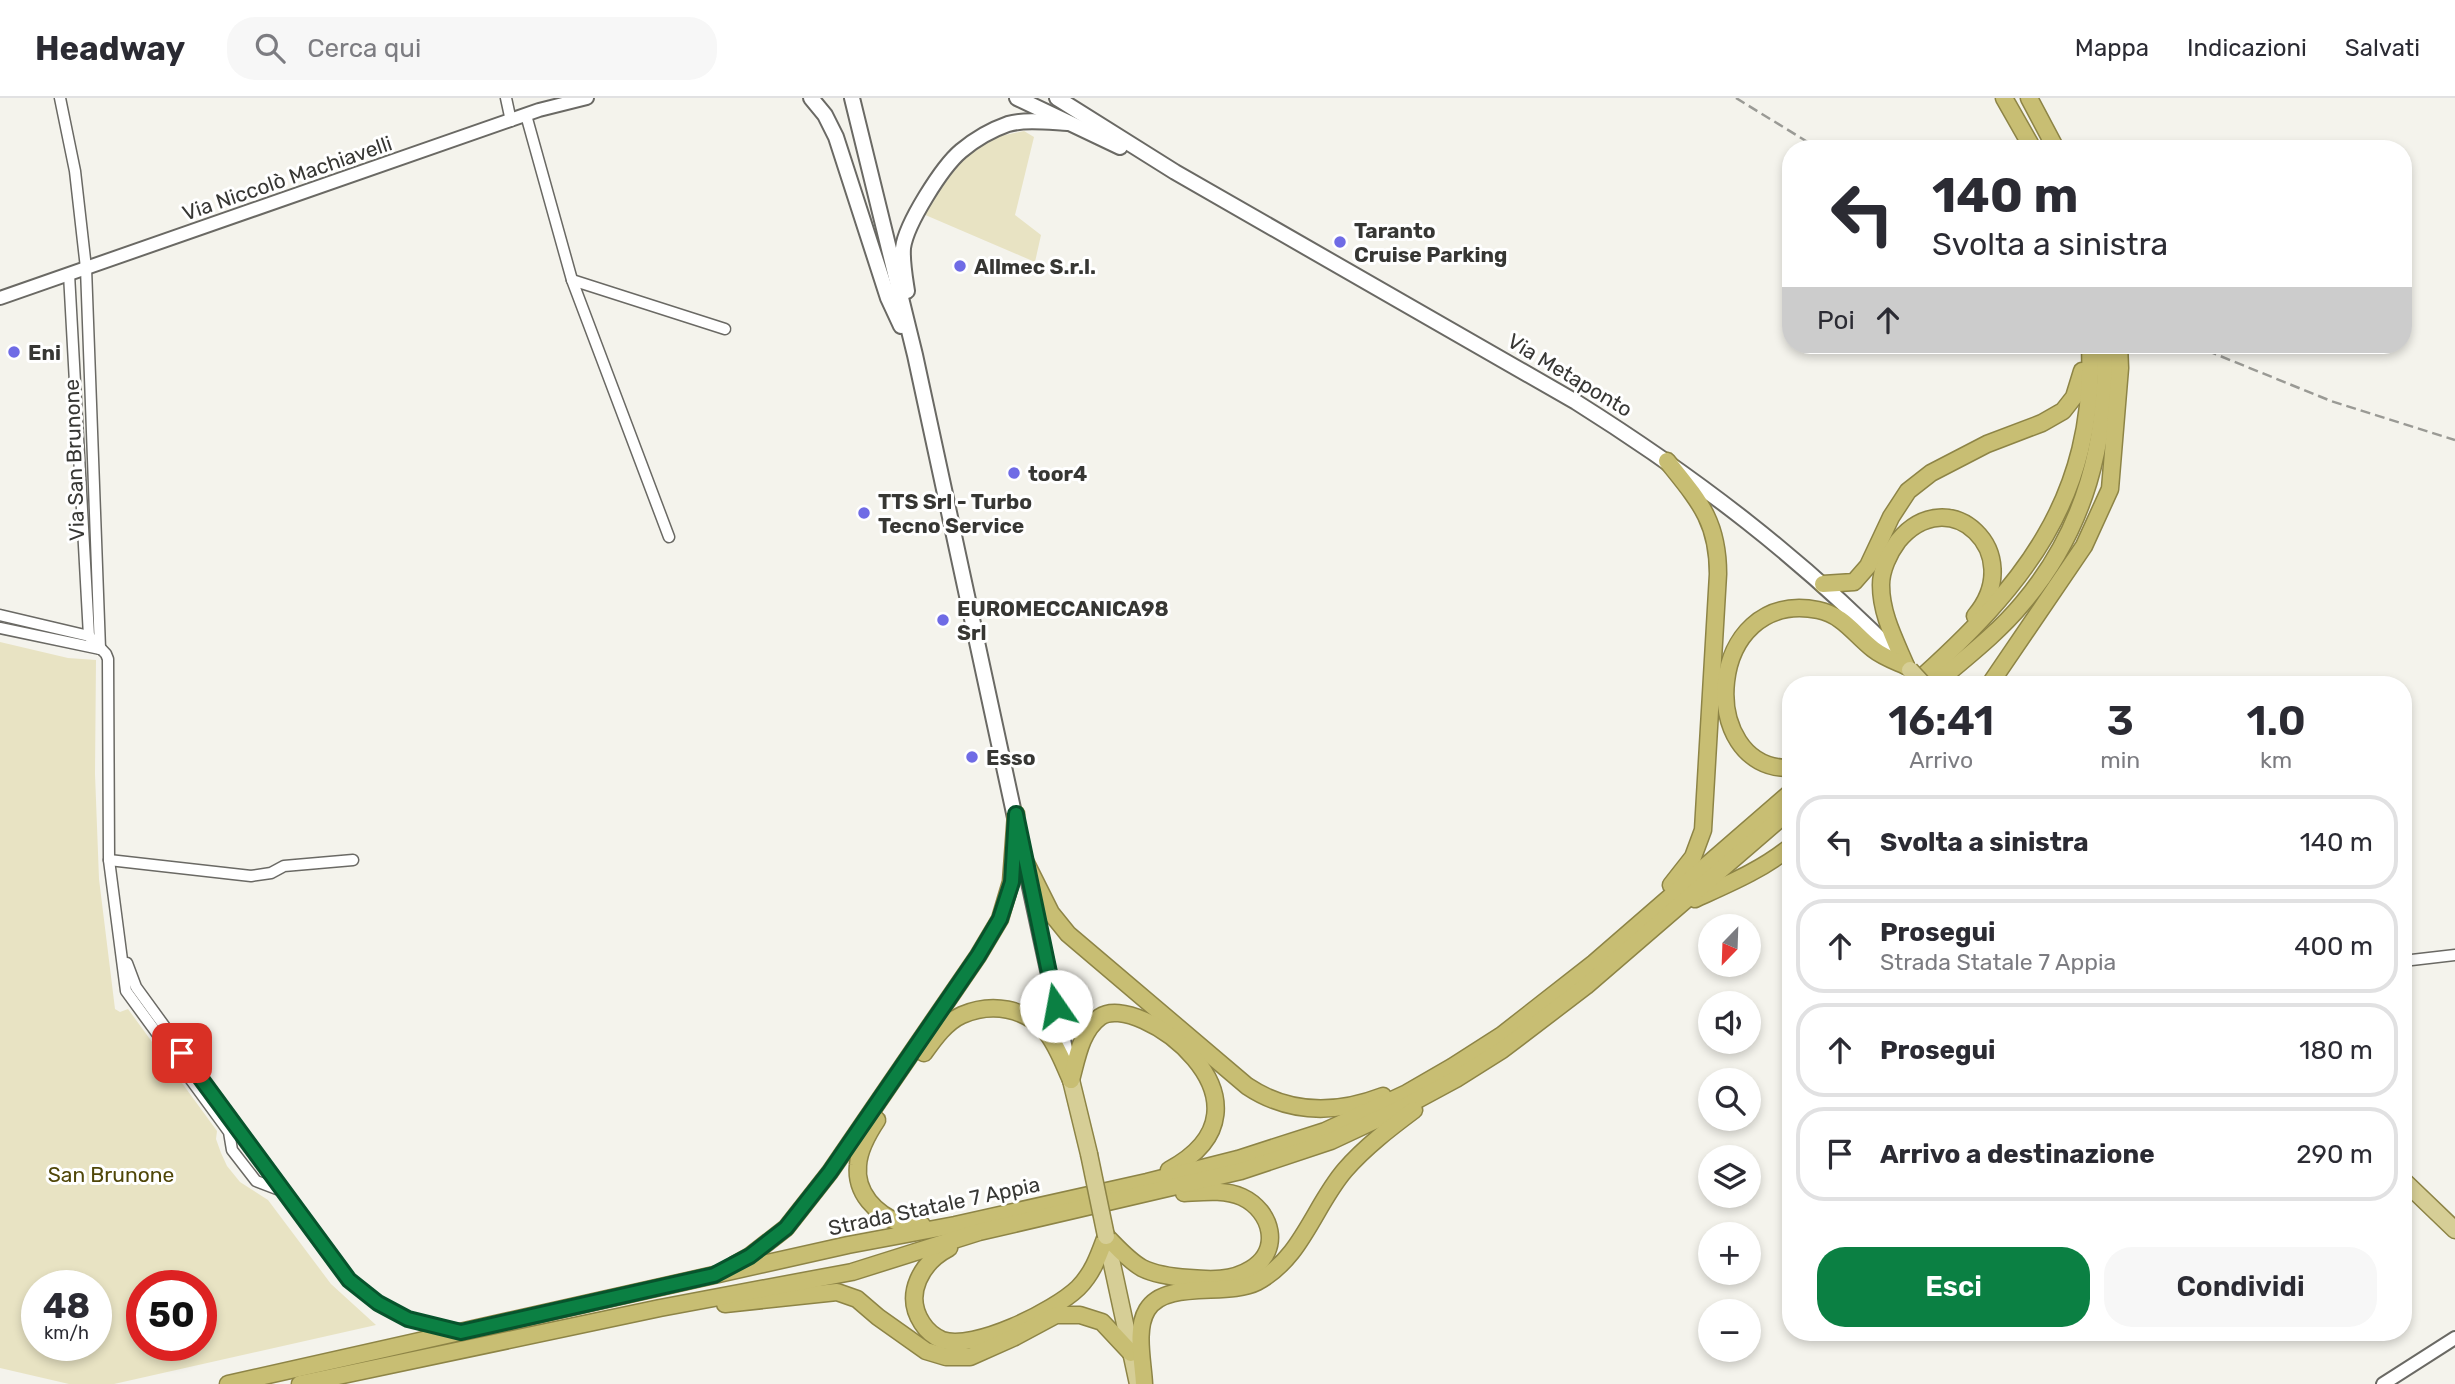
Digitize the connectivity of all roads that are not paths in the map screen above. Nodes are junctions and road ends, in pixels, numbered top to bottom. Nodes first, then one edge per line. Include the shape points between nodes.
1 (60, 98) edge
2 (506, 98) edge
3 (549, 98) edge
4 (587, 98) edge
5 (811, 98) edge
6 (852, 98) edge
7 (1017, 98) edge
8 (1057, 98) edge
9 (2004, 98) edge
10 (2031, 102) edge
11 (533, 113) junction
12 (511, 121) junction
13 (1068, 122) junction
14 (2028, 140) edge
15 (2051, 140) edge
16 (2058, 140) edge
17 (1175, 172) junction
18 (86, 268) junction
19 (69, 274) junction
20 (572, 280) junction
21 (0, 298) edge
22 (725, 329) dead end
23 (2086, 354) edge
24 (2088, 354) edge
25 (2106, 354) edge
26 (2119, 354) edge
27 (915, 355) junction
28 (1667, 461) junction
29 (669, 537) dead end
30 (1824, 584) junction
31 (0, 615) edge
32 (0, 628) edge
33 (89, 636) junction
34 (1955, 648) junction
35 (100, 649) junction
36 (1910, 674) edge
37 (1944, 676) edge
38 (1995, 676) edge
39 (1782, 768) edge
40 (1782, 800) edge
41 (1016, 814) junction
42 (1782, 817) edge
43 (1782, 854) edge
44 (109, 860) junction
45 (353, 860) dead end
46 (1026, 863) junction
47 (1679, 905) junction
48 (1650, 915) junction
49 (118, 938) junction
50 (2455, 955) edge
51 (2412, 960) edge
52 (1454, 1073) junction
53 (1072, 1080) junction
54 (1149, 1188) junction
55 (2412, 1189) edge
56 (282, 1191) junction
57 (1117, 1195) junction
58 (955, 1225) junction
59 (2455, 1230) edge
60 (979, 1232) junction
61 (1106, 1236) junction
62 (714, 1275) junction
63 (660, 1308) junction
64 (461, 1332) junction
65 (2455, 1338) edge
66 (1131, 1353) junction
67 (228, 1384) edge
68 (300, 1384) edge
69 (1138, 1384) edge
70 (1144, 1384) edge
71 (2383, 1384) edge

1 - 18 street, Via San Brunone via 75,170
2 - 12 street
3 - 11 street
4 - 11 street, Via Niccolò Machiavelli
5 - 27 main road via 836,137 888,298
6 - 27 main road
7 - 13 main road
8 - 17 main road
9 - 14 highway
10 - 15 highway
10 - 16 highway
11 - 12 street, Via Niccolò Machiavelli
11 - 20 street
12 - 18 street, Via Niccolò Machiavelli
13 - 17 main road
13 - 27 main road via 1009,124 982,136 959,152 926,197 903,247
17 - 28 main road, Via Metaponto via 1576,402
18 - 19 street, Via Niccolò Machiavelli
18 - 35 street, Via San Brunone
19 - 21 street, Via Niccolò Machiavelli
19 - 33 street
20 - 22 street
20 - 29 street
23 - 30 highway via 2074,397 2063,411 1931,473 1908,491 1868,566 1854,582
24 - 34 highway via 2085,424 2075,473 2056,518 2010,589
25 - 37 highway via 2102,425 2091,478 2071,525 2022,605
26 - 38 highway via 2110,489 2084,546
27 - 41 main road
28 - 30 main road, Via Metaponto
28 - 48 highway via 1711,523 1718,574 1700,841 1690,863
30 - 36 main road, Via Metaponto
31 - 33 street
32 - 35 street
33 - 35 street, Via San Brunone
34 - 36 highway
34 - 36 highway via 1986,598 1992,563 1978,533 1962,522 1939,518 1919,524 1901,538 1881,578 1889,627
35 - 44 street, Via San Brunone via 108,659
36 - 39 highway via 1838,617 1796,609 1765,617 1733,650 1727,669 1726,704 1739,742 1755,757
40 - 48 highway
41 - 46 main road
41 - 62 highway via 1012,882 1000,919 978,956 830,1172 786,1228 750,1256
42 - 47 highway
43 - 47 highway
44 - 45 street via 251,876 284,866
44 - 49 street, Via San Brunone
46 - 52 highway via 1051,913 1068,934 1229,1073 1267,1098 1301,1108 1340,1107 1381,1097 1432,1071
46 - 53 main road
47 - 52 highway via 1586,986 1502,1050
48 - 52 highway
49 - 56 street via 136,987
49 - 56 street via 126,991 229,1132 232,1150 256,1181
50 - 51 street
52 - 54 highway via 1406,1107 1331,1141 1241,1171
52 - 70 highway via 1346,1169 1298,1245 1278,1267 1256,1283 1227,1290 1176,1292 1147,1309 1141,1326
53 - 54 highway via 1090,1026 1102,1015 1119,1012 1138,1016 1163,1031 1209,1078 1216,1101 1215,1122 1204,1144
53 - 58 highway via 1047,1034 1030,1017 1010,1009 986,1008 960,1016 936,1036 869,1132 858,1165 861,1190 877,1211 902,1224
53 - 61 main road, bridge
54 - 57 highway
54 - 61 highway via 1241,1196 1258,1207 1270,1224 1264,1258 1230,1278 1171,1277 1143,1269
55 - 59 main road
56 - 64 street via 349,1280 378,1303 408,1319
57 - 58 highway, Strada Statale 7 Appia
57 - 60 highway, Strada Statale 7 Appia
58 - 62 highway, Strada Statale 7 Appia
60 - 61 highway via 936,1255 917,1279 914,1305 919,1319 943,1340 958,1343 985,1338 1046,1310 1078,1288 1093,1271
60 - 63 highway, Strada Statale 7 Appia via 852,1272
61 - 66 main road
62 - 64 highway, Strada Statale 7 Appia
63 - 66 highway via 836,1292 857,1299 926,1352 946,1357 970,1357 1056,1315 1080,1315 1102,1322
63 - 68 highway, Strada Statale 7 Appia
64 - 67 highway, Strada Statale 7 Appia
65 - 71 street
66 - 69 main road

